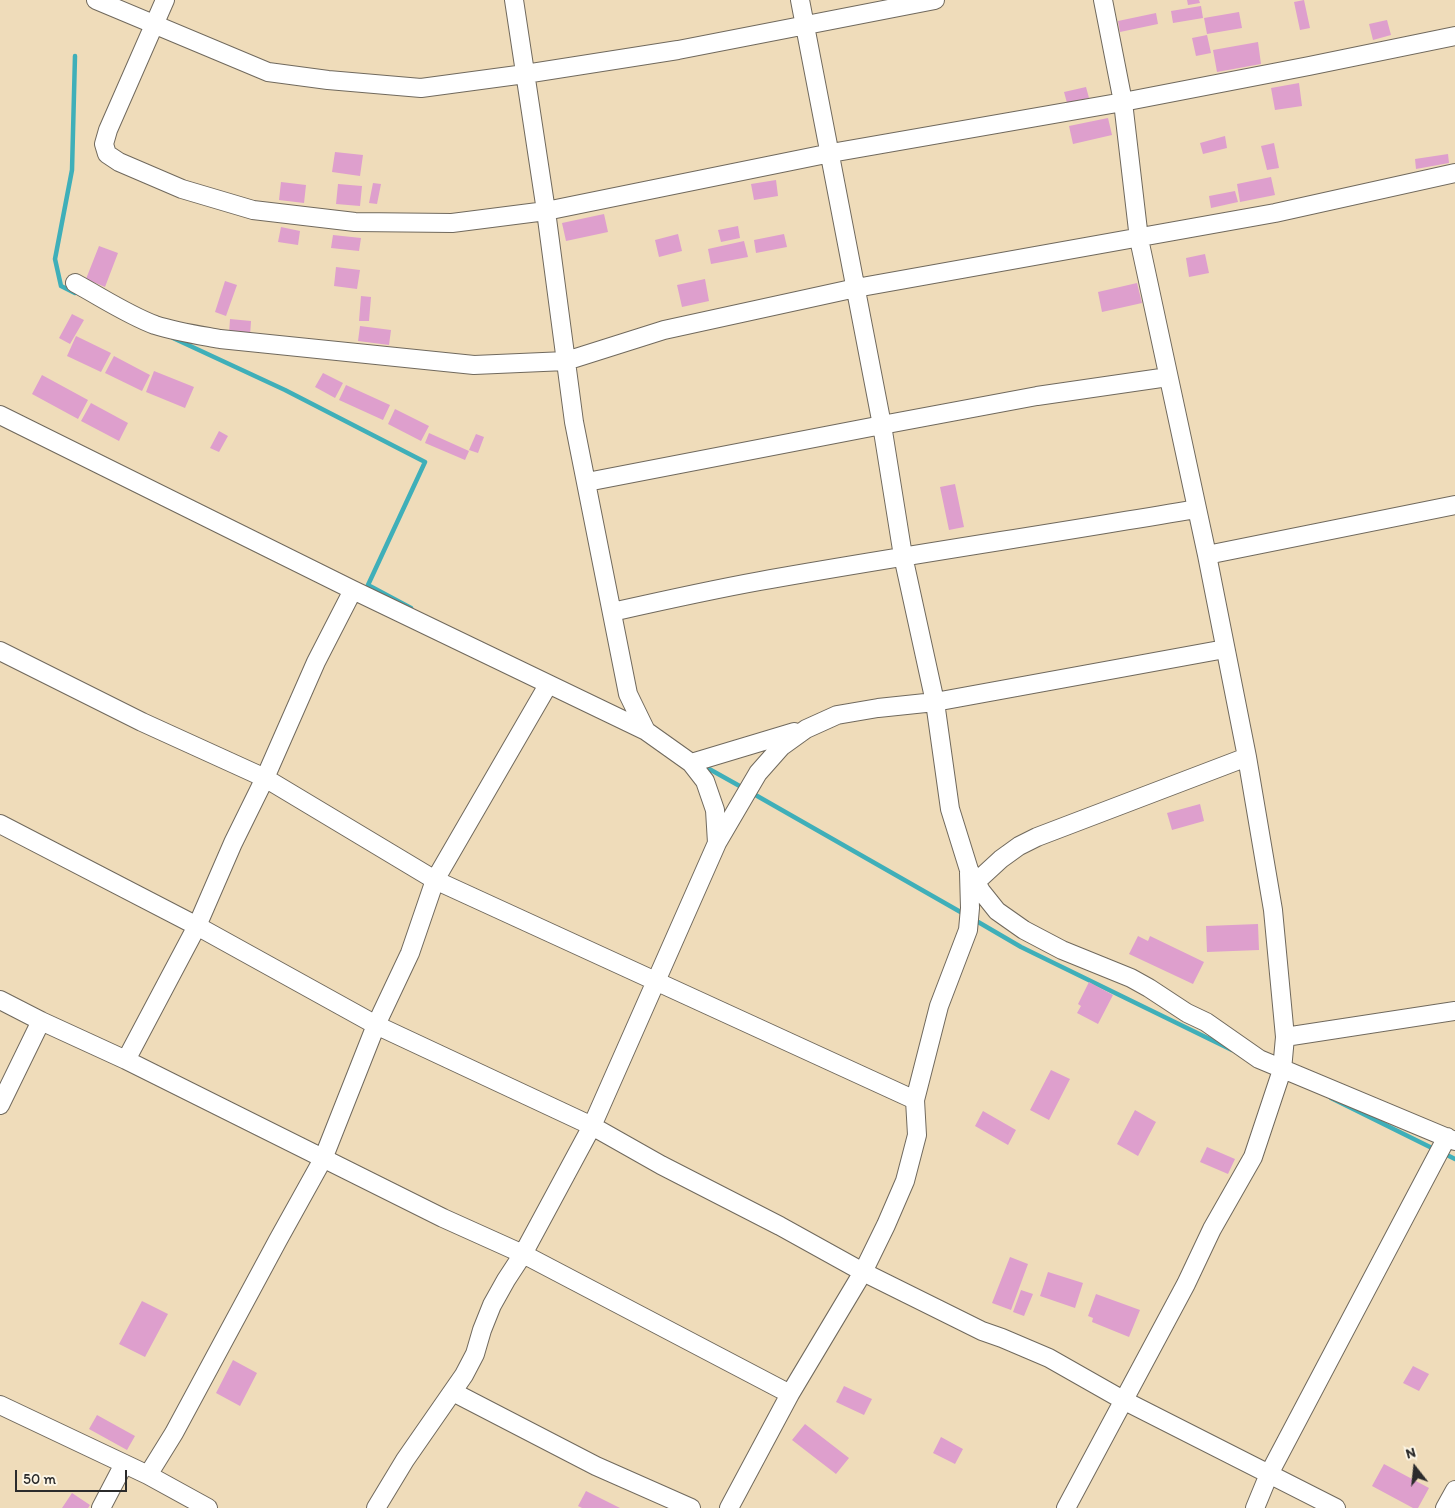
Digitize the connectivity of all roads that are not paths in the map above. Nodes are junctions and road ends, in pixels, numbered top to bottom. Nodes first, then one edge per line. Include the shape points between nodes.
1 (96, 0) edge
2 (164, 0) edge
3 (514, 0) edge
4 (800, 0) edge
5 (935, 0) edge
6 (1103, 0) edge
7 (155, 24) junction
8 (804, 25) junction
9 (1455, 36) edge
10 (525, 74) junction
11 (1122, 102) junction
12 (831, 153) junction
13 (1455, 173) edge
14 (546, 211) junction
15 (1139, 239) junction
16 (75, 283) dead end
17 (856, 288) junction
18 (566, 361) junction
19 (1168, 377) junction
20 (0, 415) edge
21 (882, 424) junction
22 (587, 482) junction
23 (1455, 505) edge
24 (1196, 509) junction
25 (1207, 555) junction
26 (903, 556) junction
27 (353, 590) junction
28 (612, 612) junction
29 (1225, 650) junction
30 (0, 651) edge
31 (548, 685) junction
32 (934, 702) junction
33 (806, 729) junction
34 (646, 731) junction
35 (1247, 757) junction
36 (692, 763) junction
37 (266, 778) junction
38 (0, 824) edge
39 (717, 843) junction
40 (972, 876) junction
41 (435, 880) junction
42 (197, 926) junction
43 (656, 982) junction
44 (0, 1000) edge
45 (1455, 1011) edge
46 (42, 1021) junction
47 (376, 1025) junction
48 (1285, 1037) junction
49 (126, 1060) junction
50 (1282, 1070) junction
51 (915, 1100) junction
52 (0, 1105) edge
53 (592, 1126) junction
54 (1451, 1139) edge
55 (323, 1159) junction
56 (522, 1254) junction
57 (863, 1272) junction
58 (453, 1392) junction
59 (790, 1394) junction
60 (1124, 1400) junction
61 (0, 1405) edge
62 (124, 1464) junction
63 (1269, 1474) junction
64 (148, 1475) junction
65 (1455, 1490) edge
66 (101, 1508) edge
67 (208, 1508) edge
68 (376, 1508) edge
69 (691, 1508) edge
70 (729, 1508) edge
71 (1066, 1508) edge
72 (1255, 1508) edge
73 (1336, 1508) edge
74 (1445, 1508) edge

1 - 7 street
2 - 7 street
3 - 10 street
4 - 8 street
5 - 8 street
6 - 11 street
7 - 10 street via 268,72 421,88
7 - 14 street via 104,144 107,154 118,162 182,189 253,210 355,222 452,223
8 - 10 street via 678,50
8 - 12 street
9 - 11 street
10 - 14 street
11 - 12 street
11 - 15 street
12 - 14 street
12 - 17 street
13 - 15 street
14 - 18 street
15 - 17 street
15 - 19 street
16 - 18 street via 154,324 196,335 474,365
17 - 18 street via 664,330
17 - 21 street
18 - 22 street via 574,422
19 - 21 street
19 - 24 street
20 - 27 street
21 - 22 street
21 - 26 street
22 - 28 street
23 - 25 street
24 - 25 street
24 - 26 street
25 - 29 street
26 - 28 street via 758,581
26 - 32 street
27 - 31 street
27 - 37 street via 316,662
28 - 34 street via 628,694
29 - 32 street
29 - 35 street
30 - 37 street via 142,722
31 - 34 street
31 - 41 street
32 - 33 street via 837,715
32 - 40 street via 950,809
33 - 36 street
33 - 39 street via 781,747 758,773
34 - 36 street
35 - 40 street via 1037,837
35 - 48 street via 1273,910
36 - 39 street via 705,782 715,810
37 - 41 street
37 - 42 street
38 - 42 street
39 - 43 street
40 - 50 street via 997,911 1024,930 1062,950 1143,984 1259,1059
40 - 51 street via 968,930 939,1006
41 - 43 street
41 - 47 street via 410,952
42 - 47 street
42 - 49 street
43 - 51 street
43 - 53 street
44 - 46 street
45 - 48 street
46 - 49 street
46 - 52 street
47 - 53 street
47 - 55 street
48 - 50 street
49 - 55 street
50 - 54 street
50 - 60 street via 1253,1157
51 - 57 street via 917,1135 904,1181
53 - 56 street
53 - 57 street
54 - 63 street
55 - 56 street
55 - 64 street
56 - 58 street via 492,1305 475,1354
56 - 59 street
57 - 59 street
57 - 60 street via 982,1331 1048,1358
58 - 68 street
58 - 69 street via 596,1466
59 - 70 street
60 - 63 street
60 - 71 street
61 - 62 street
62 - 64 street
62 - 66 street
63 - 72 street
63 - 73 street
64 - 67 street
65 - 74 street

